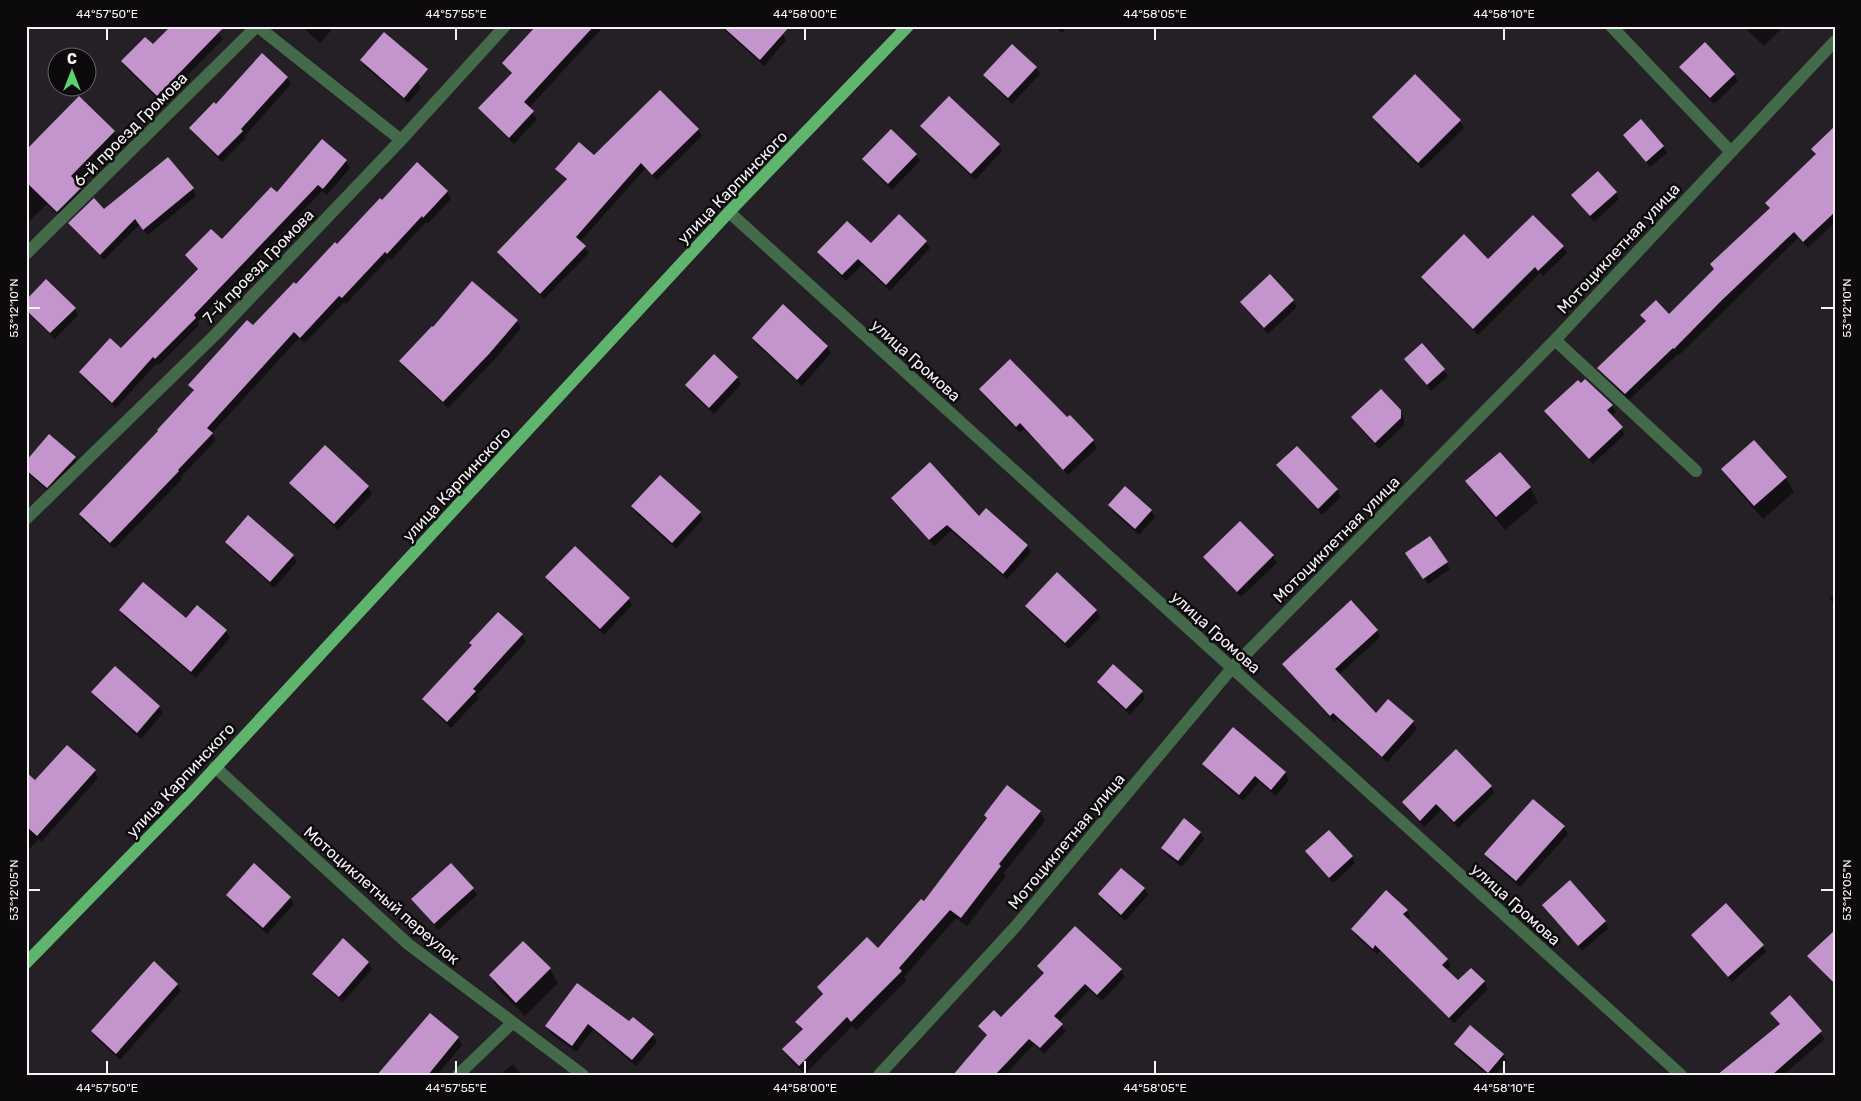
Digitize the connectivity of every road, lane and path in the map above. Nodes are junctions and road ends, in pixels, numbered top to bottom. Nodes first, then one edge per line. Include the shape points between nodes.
1 (257, 26) edge
2 (505, 26) edge
3 (908, 26) edge
4 (1611, 26) edge
5 (1835, 41) edge
6 (401, 140) junction
7 (1731, 152) junction
8 (729, 212) junction
9 (26, 254) edge
10 (1555, 340) junction
11 (1696, 471) dead end
12 (26, 519) edge
13 (1232, 668) junction
14 (215, 767) junction
15 (26, 963) edge
16 (512, 1023) junction
17 (458, 1075) edge
18 (583, 1075) edge
19 (879, 1075) edge
20 (1680, 1075) edge

1 - 6 street
1 - 9 street, 6-й проезд Громова
2 - 6 street, 7-й проезд Громова
3 - 8 main road, улица Карпинского
4 - 7 street
5 - 7 street, Мотоциклетная улица
6 - 12 street, 7-й проезд Громова via 216,334
7 - 10 street, Мотоциклетная улица
8 - 13 street, улица Громова
8 - 14 main road, улица Карпинского
10 - 11 street
10 - 13 street, Мотоциклетная улица
13 - 19 street, Мотоциклетная улица via 1016,926
13 - 20 street, улица Громова
14 - 15 main road, улица Карпинского
14 - 16 street, Мотоциклетный переулок via 408,944
16 - 17 street
16 - 18 street, Мотоциклетный переулок

